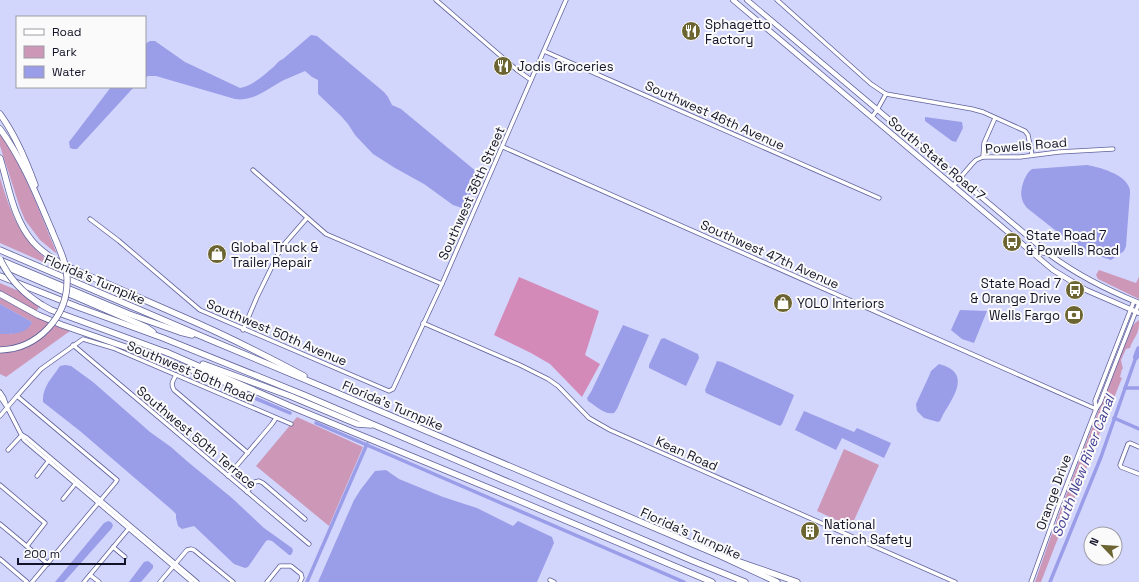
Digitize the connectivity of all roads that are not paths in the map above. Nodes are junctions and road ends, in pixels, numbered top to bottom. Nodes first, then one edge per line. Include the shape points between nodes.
1 (436, 0) edge
2 (566, 0) edge
3 (733, 0) edge
4 (747, 0) edge
5 (777, 0) edge
6 (791, 49) junction
7 (807, 50) junction
8 (544, 51) junction
9 (531, 80) junction
10 (886, 94) junction
11 (877, 110) junction
12 (0, 114) edge
13 (872, 117) junction
14 (996, 118) junction
15 (0, 129) edge
16 (503, 147) junction
17 (1113, 149) dead end
18 (1032, 155) junction
19 (0, 158) edge
20 (983, 158) junction
21 (0, 162) edge
22 (4, 170) junction
23 (253, 170) dead end
24 (959, 179) junction
25 (953, 186) junction
26 (879, 198) dead end
27 (42, 206) junction
28 (307, 218) junction
29 (90, 219) dead end
30 (0, 250) edge
31 (1031, 252) junction
32 (1049, 254) junction
33 (0, 259) edge
34 (0, 264) edge
35 (0, 276) edge
36 (442, 284) junction
37 (0, 294) edge
38 (1137, 302) edge
39 (1135, 312) edge
40 (423, 323) junction
41 (243, 330) junction
42 (163, 338) junction
43 (208, 339) junction
44 (73, 345) junction
45 (0, 350) edge
46 (166, 352) junction
47 (1112, 356) junction
48 (1115, 366) junction
49 (176, 375) junction
50 (330, 390) junction
51 (389, 391) joint
52 (0, 392) edge
53 (17, 396) junction
54 (0, 397) edge
55 (0, 401) edge
56 (7, 407) junction
57 (292, 407) junction
58 (1096, 409) junction
59 (0, 416) edge
60 (276, 418) junction
61 (291, 424) dead end
62 (377, 426) junction
63 (22, 435) junction
64 (1139, 447) edge
65 (8, 450) dead end
66 (248, 453) junction
67 (50, 460) junction
68 (1139, 474) edge
69 (37, 476) dead end
70 (228, 476) junction
71 (77, 482) junction
72 (0, 485) edge
73 (246, 492) junction
74 (63, 499) dead end
75 (100, 502) junction
76 (305, 519) dead end
77 (0, 524) edge
78 (130, 527) junction
79 (309, 544) dead end
80 (27, 546) junction
81 (113, 547) junction
82 (721, 556) junction
83 (125, 557) dead end
84 (0, 559) edge
85 (48, 564) junction
86 (175, 565) junction
87 (90, 575) junction
88 (27, 582) edge
89 (32, 582) edge
90 (84, 582) edge
91 (98, 582) edge
92 (160, 582) edge
93 (192, 582) edge
94 (197, 582) edge
95 (233, 582) edge
96 (267, 582) edge
97 (300, 582) edge
98 (712, 582) edge
99 (745, 582) edge
100 (777, 582) edge
101 (797, 582) edge
102 (955, 582) edge
103 (1031, 582) edge

1 - 9 street
2 - 8 street, Southwest 36th Street
3 - 6 main road, South State Road 7
4 - 7 main road, South State Road 7
5 - 10 street via 871,84
6 - 7 main road via 797,47
6 - 13 main road, South State Road 7
7 - 11 main road, South State Road 7
8 - 9 street, Southwest 36th Street
8 - 26 street, Southwest 46th Avenue
9 - 16 street, Southwest 36th Street
10 - 11 street
10 - 14 street via 959,106
11 - 13 street
11 - 24 main road, South State Road 7
12 - 27 highway via 22,150
13 - 25 main road, South State Road 7
14 - 18 street via 1025,131
14 - 20 street via 984,143
15 - 27 highway via 16,153
16 - 36 street, Southwest 36th Street
16 - 58 street, Southwest 47th Avenue
17 - 18 street, Powells Road
18 - 20 street, Powells Road
19 - 22 highway
20 - 24 street, Powells Road via 976,160
21 - 22 highway
22 - 50 highway via 23,227 34,243 54,259 250,347
23 - 28 street
24 - 25 street, Powells Road
24 - 32 main road, South State Road 7
25 - 31 main road, South State Road 7
27 - 45 highway, bridge via 66,272 67,285 62,306 52,324 36,339 18,347
28 - 36 street via 326,234
28 - 41 street via 281,248
29 - 41 street, Southwest 50th Avenue via 200,310
30 - 43 highway, Florida's Turnpike
31 - 32 main road
31 - 39 main road, South State Road 7 via 1075,284
32 - 38 main road, South State Road 7 via 1091,281
33 - 43 highway via 129,314
33 - 46 highway, bridge via 12,280 42,306
34 - 42 highway via 146,327
35 - 42 highway, Florida's Turnpike
36 - 40 street, Southwest 36th Street
37 - 57 highway via 62,325 200,372
38 - 39 street, Orange Drive
39 - 47 street, Orange Drive
39 - 48 street, Orange Drive
40 - 51 street, Southwest 36th Street via 393,389
40 - 102 street, Kean Road via 548,379 589,418 610,430
41 - 51 street, Southwest 50th Avenue
42 - 62 highway, Florida's Turnpike
43 - 50 highway, Florida's Turnpike
44 - 49 street, Southwest 50th Road via 83,339 113,348
44 - 53 street via 41,369
44 - 70 street, Southwest 50th Terrace
46 - 57 highway
46 - 62 highway via 269,388 357,424
47 - 48 street
47 - 58 street, Orange Drive via 1095,401
48 - 58 street, Orange Drive
49 - 60 street, Southwest 50th Road
49 - 66 street via 172,383 174,390
50 - 82 highway, Florida's Turnpike
52 - 56 street
53 - 56 street
53 - 75 street via 116,480
54 - 56 street
55 - 56 street
56 - 59 street
56 - 63 street
57 - 98 highway
58 - 103 street, Orange Drive
60 - 61 street, Southwest 50th Road
60 - 66 street
62 - 99 highway, Florida's Turnpike
63 - 65 street
63 - 67 street
64 - 68 street via 1128,444 1120,462 1121,467
66 - 70 street
67 - 69 street
67 - 71 street
70 - 73 street, Southwest 50th Terrace
71 - 74 street
71 - 75 street
72 - 80 street via 45,523
73 - 76 street via 259,481
73 - 79 street, Southwest 50th Terrace
75 - 78 street
75 - 85 street
77 - 80 street
78 - 81 street
78 - 86 street
80 - 85 street
81 - 83 street
81 - 87 street
82 - 100 highway, Florida's Turnpike
82 - 101 highway
84 - 88 street
85 - 89 street
86 - 92 street
86 - 93 street
86 - 94 street
86 - 95 street via 187,550 191,549
87 - 90 street
87 - 91 street
96 - 97 street via 280,566 291,566 301,574

